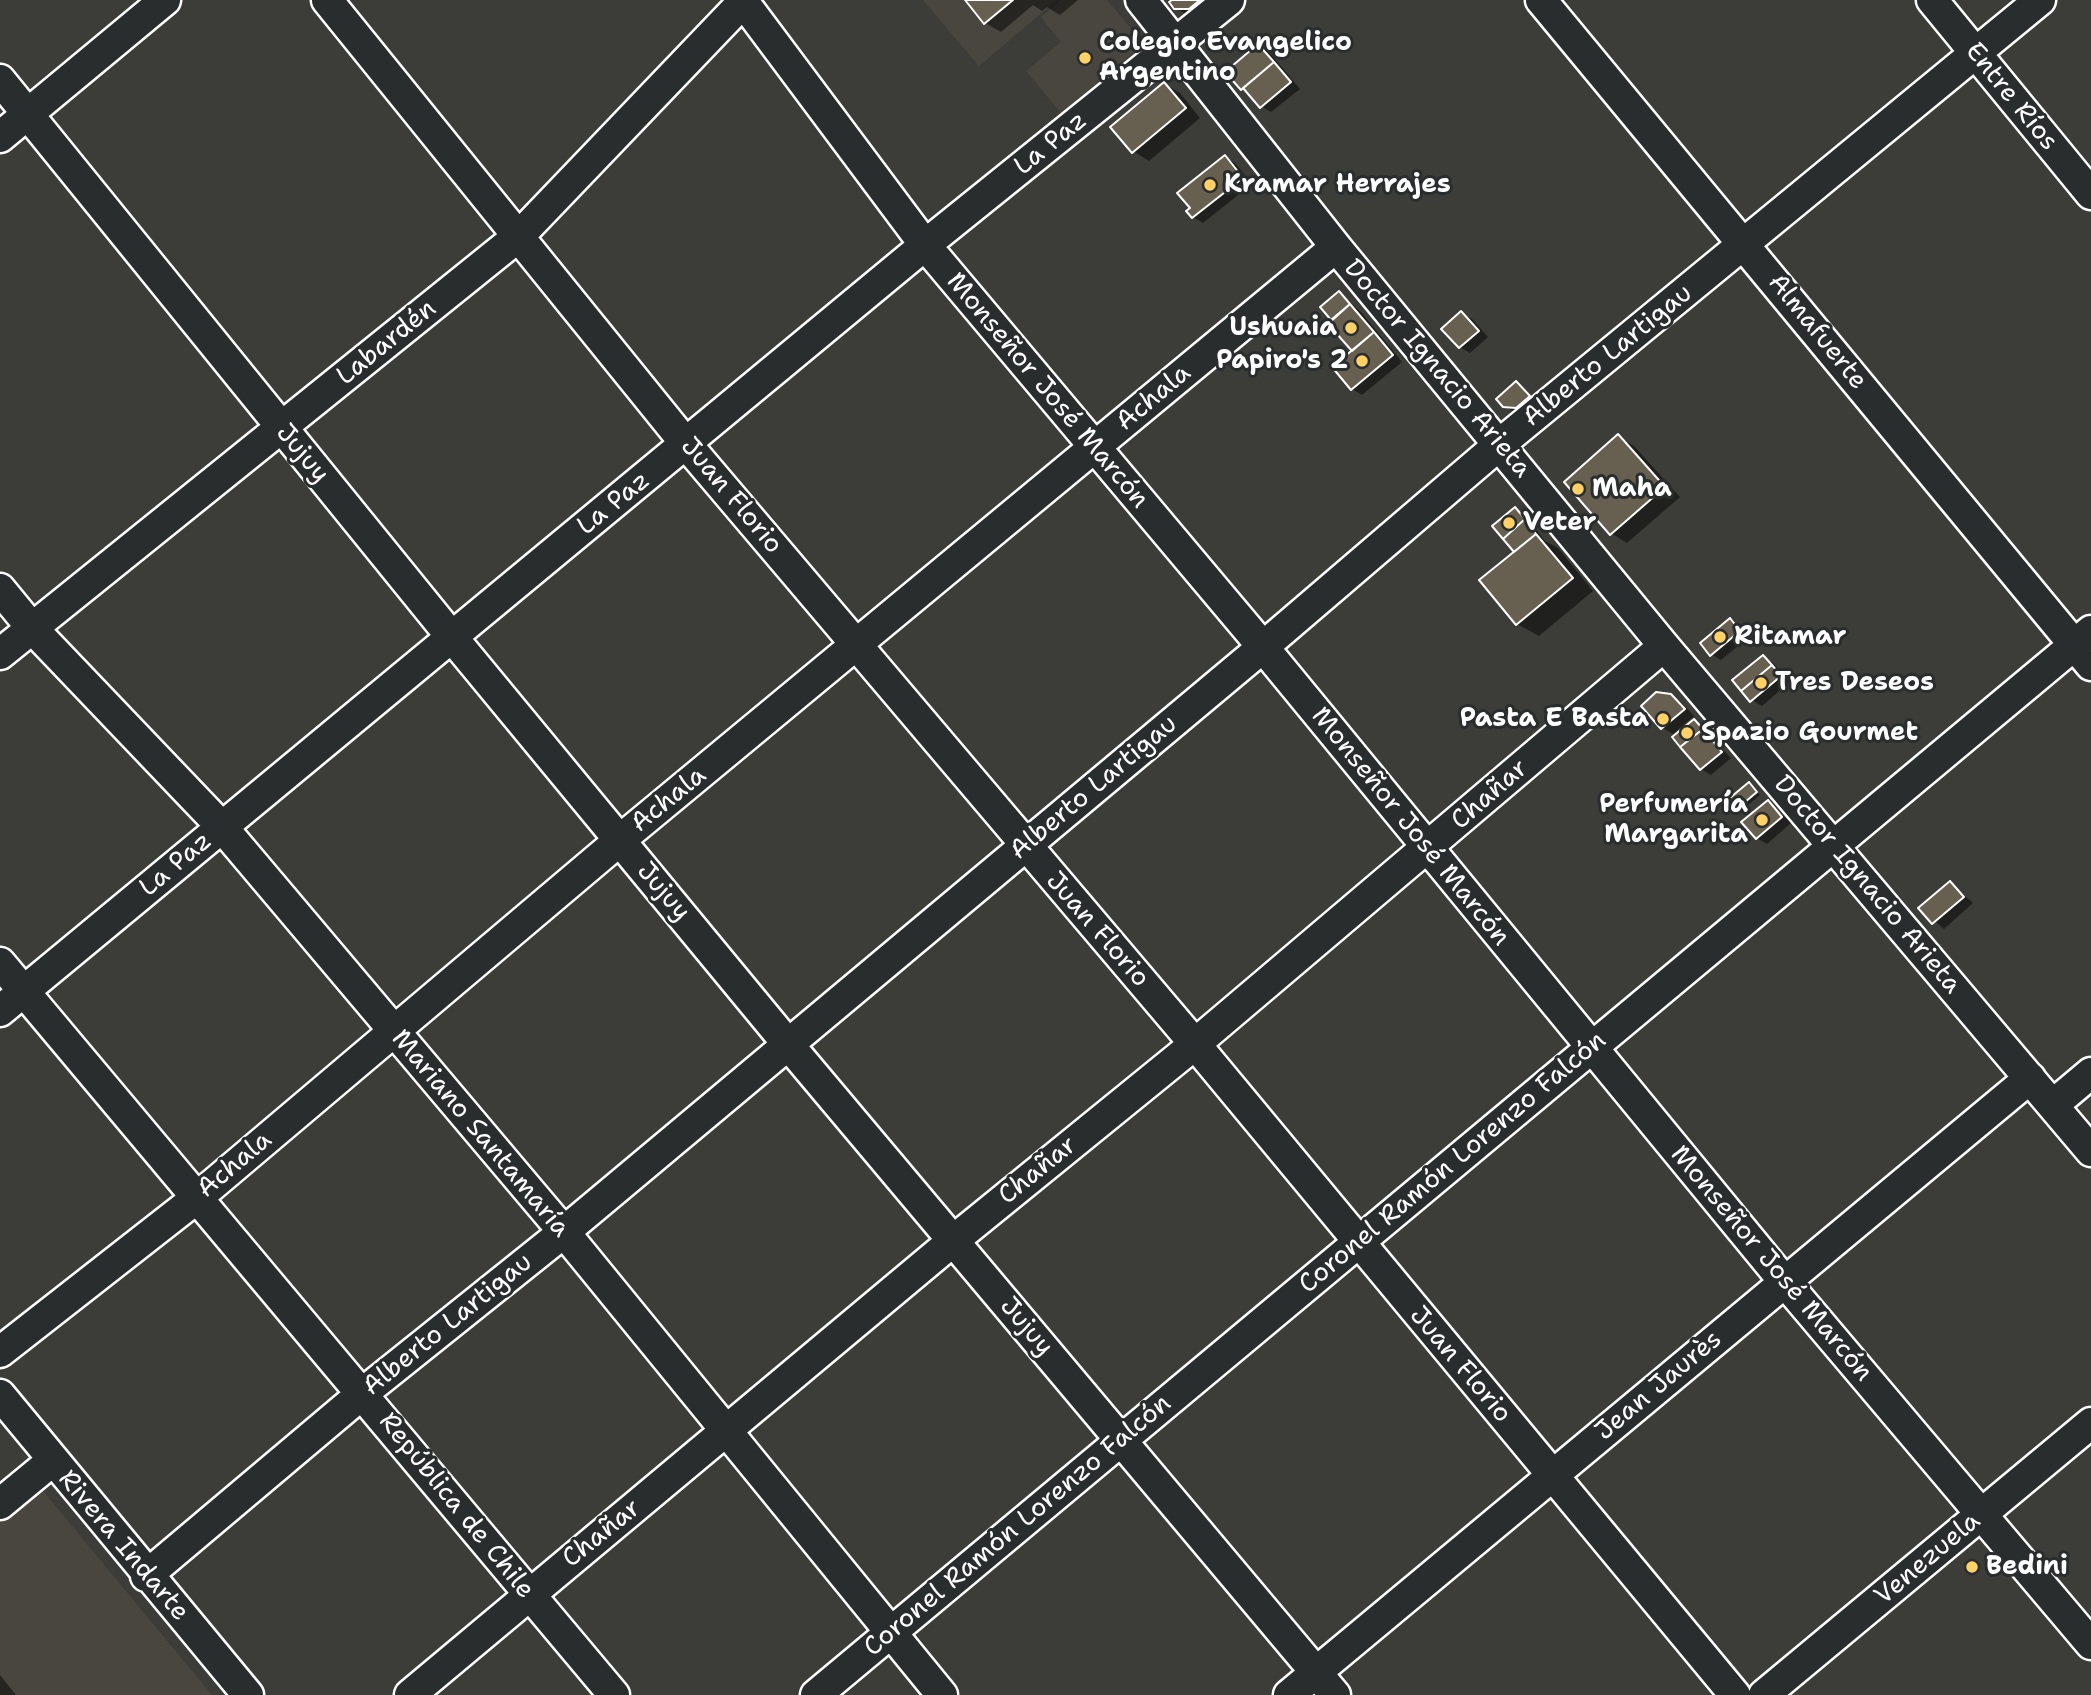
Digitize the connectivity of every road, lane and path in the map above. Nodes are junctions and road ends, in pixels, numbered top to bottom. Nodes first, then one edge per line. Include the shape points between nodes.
1 (164, 0) edge
2 (327, 0) edge
3 (1141, 0) edge
4 (1229, 0) edge
5 (1541, 0) edge
6 (1932, 0) edge
7 (2040, 0) edge
8 (744, 1) edge
9 (1177, 44) junction
10 (1975, 52) junction
11 (0, 80) edge
12 (30, 114) junction
13 (0, 137) edge
14 (2091, 194) edge
15 (520, 235) junction
16 (1746, 244) junction
17 (925, 245) junction
18 (1336, 247) junction
19 (282, 429) junction
20 (1500, 444) junction
21 (687, 445) junction
22 (1094, 448) junction
23 (0, 589) edge
24 (32, 628) junction
25 (451, 636) junction
26 (858, 646) junction
27 (1664, 646) junction
28 (1263, 647) junction
29 (2085, 647) edge
30 (0, 654) edge
31 (222, 827) junction
32 (620, 840) junction
33 (1833, 845) junction
34 (1025, 846) junction
35 (1428, 848) junction
36 (0, 963) edge
37 (24, 991) junction
38 (0, 1011) edge
39 (393, 1032) junction
40 (788, 1043) junction
41 (1195, 1044) junction
42 (1591, 1048) junction
43 (2091, 1073) edge
44 (2030, 1078) junction
45 (2053, 1105) junction
46 (2091, 1151) edge
47 (198, 1197) junction
48 (564, 1232) junction
49 (954, 1240) junction
50 (1358, 1242) junction
51 (1784, 1282) junction
52 (0, 1352) edge
53 (363, 1393) junction
54 (0, 1395) edge
55 (2091, 1423) edge
56 (727, 1431) junction
57 (1122, 1441) junction
58 (52, 1461) junction
59 (1551, 1475) junction
60 (0, 1504) edge
61 (1982, 1514) junction
62 (146, 1576) junction
63 (528, 1595) junction
64 (889, 1633) junction
65 (2091, 1644) edge
66 (1316, 1672) junction
67 (248, 1695) edge
68 (410, 1695) edge
69 (614, 1695) edge
70 (816, 1695) edge
71 (942, 1695) edge
72 (1289, 1695) edge
73 (1335, 1695) edge
74 (1735, 1695) edge
75 (1764, 1695) edge

1 - 12 street
2 - 15 street, Juan Florio
3 - 9 street, Doctor Ignacio Arieta
4 - 9 street, La Paz
5 - 16 street, Almafuerte
6 - 10 street, Entre Ríos
7 - 10 street, Alberto Lartigau
8 - 15 street, Labardén
8 - 17 street, Monseñor José Marcón
9 - 17 street, La Paz
9 - 18 street, Doctor Ignacio Arieta
10 - 14 street, Entre Ríos
10 - 16 street, Alberto Lartigau
11 - 12 street, Jujuy
12 - 13 street
12 - 19 street, Jujuy
15 - 19 street, Labardén
15 - 21 street, Juan Florio
16 - 20 street, Alberto Lartigau
16 - 29 street, Almafuerte
17 - 21 street, La Paz
17 - 22 street, Monseñor José Marcón
18 - 20 street, Doctor Ignacio Arieta
18 - 22 street, Achala
19 - 24 street, Labardén
19 - 25 street, Jujuy
20 - 27 street, Doctor Ignacio Arieta
20 - 28 street, Alberto Lartigau
21 - 25 street, La Paz
21 - 26 street, Juan Florio
22 - 26 street, Achala
22 - 28 street, Monseñor José Marcón
23 - 24 street, Mariano Santamaría
24 - 30 street, Labardén
24 - 31 street, Mariano Santamaría
25 - 31 street, La Paz
25 - 32 street, Jujuy
26 - 32 street, Achala
26 - 34 street, Juan Florio
27 - 33 street, Doctor Ignacio Arieta
27 - 35 street, Chañar
28 - 34 street, Alberto Lartigau
28 - 35 street, Monseñor José Marcón
29 - 33 street, Coronel Ramón Lorenzo Falcón
31 - 37 street, La Paz
31 - 39 street, Mariano Santamaría
32 - 39 street, Achala
32 - 40 street, Jujuy
33 - 42 street, Coronel Ramón Lorenzo Falcón
33 - 44 street, Doctor Ignacio Arieta
34 - 40 street, Alberto Lartigau
34 - 41 street, Juan Florio
35 - 41 street, Chañar
35 - 42 street, Monseñor José Marcón
36 - 37 street, República de Chile
37 - 38 street, La Paz
37 - 47 street, República de Chile
39 - 47 street, Achala
39 - 48 street, Mariano Santamaría
40 - 48 street, Alberto Lartigau
40 - 49 street, Jujuy
41 - 49 street, Chañar
41 - 50 street, Juan Florio
42 - 50 street, Coronel Ramón Lorenzo Falcón
42 - 51 street, Monseñor José Marcón
43 - 45 street
44 - 45 street, Doctor Ignacio Arieta
44 - 51 street, Jean Jaurès
45 - 46 street, Doctor Ignacio Arieta
47 - 52 street, Achala
47 - 53 street, República de Chile
48 - 53 street, Alberto Lartigau
48 - 56 street, Mariano Santamaría
49 - 56 street, Chañar
49 - 57 street, Jujuy
50 - 57 street, Coronel Ramón Lorenzo Falcón
50 - 59 street, Juan Florio
51 - 59 street, Jean Jaurès
51 - 61 street, Monseñor José Marcón
53 - 62 street, Alberto Lartigau
53 - 63 street, República de Chile
54 - 58 street, Rivera Indarte
55 - 61 street, Venezuela
56 - 63 street, Chañar
56 - 64 street, Mariano Santamaría
57 - 64 street, Coronel Ramón Lorenzo Falcón
57 - 66 street, Jujuy
58 - 60 street
58 - 62 street, Rivera Indarte
59 - 66 street, Jean Jaurès
59 - 74 street, Juan Florio
61 - 65 street, Monseñor José Marcón
61 - 75 street, Venezuela
62 - 67 street, Rivera Indarte
63 - 68 street, Chañar
63 - 69 street, República de Chile
64 - 70 street, Coronel Ramón Lorenzo Falcón
64 - 71 street, Mariano Santamaría
66 - 72 street, Jean Jaurès
66 - 73 street, Jujuy

